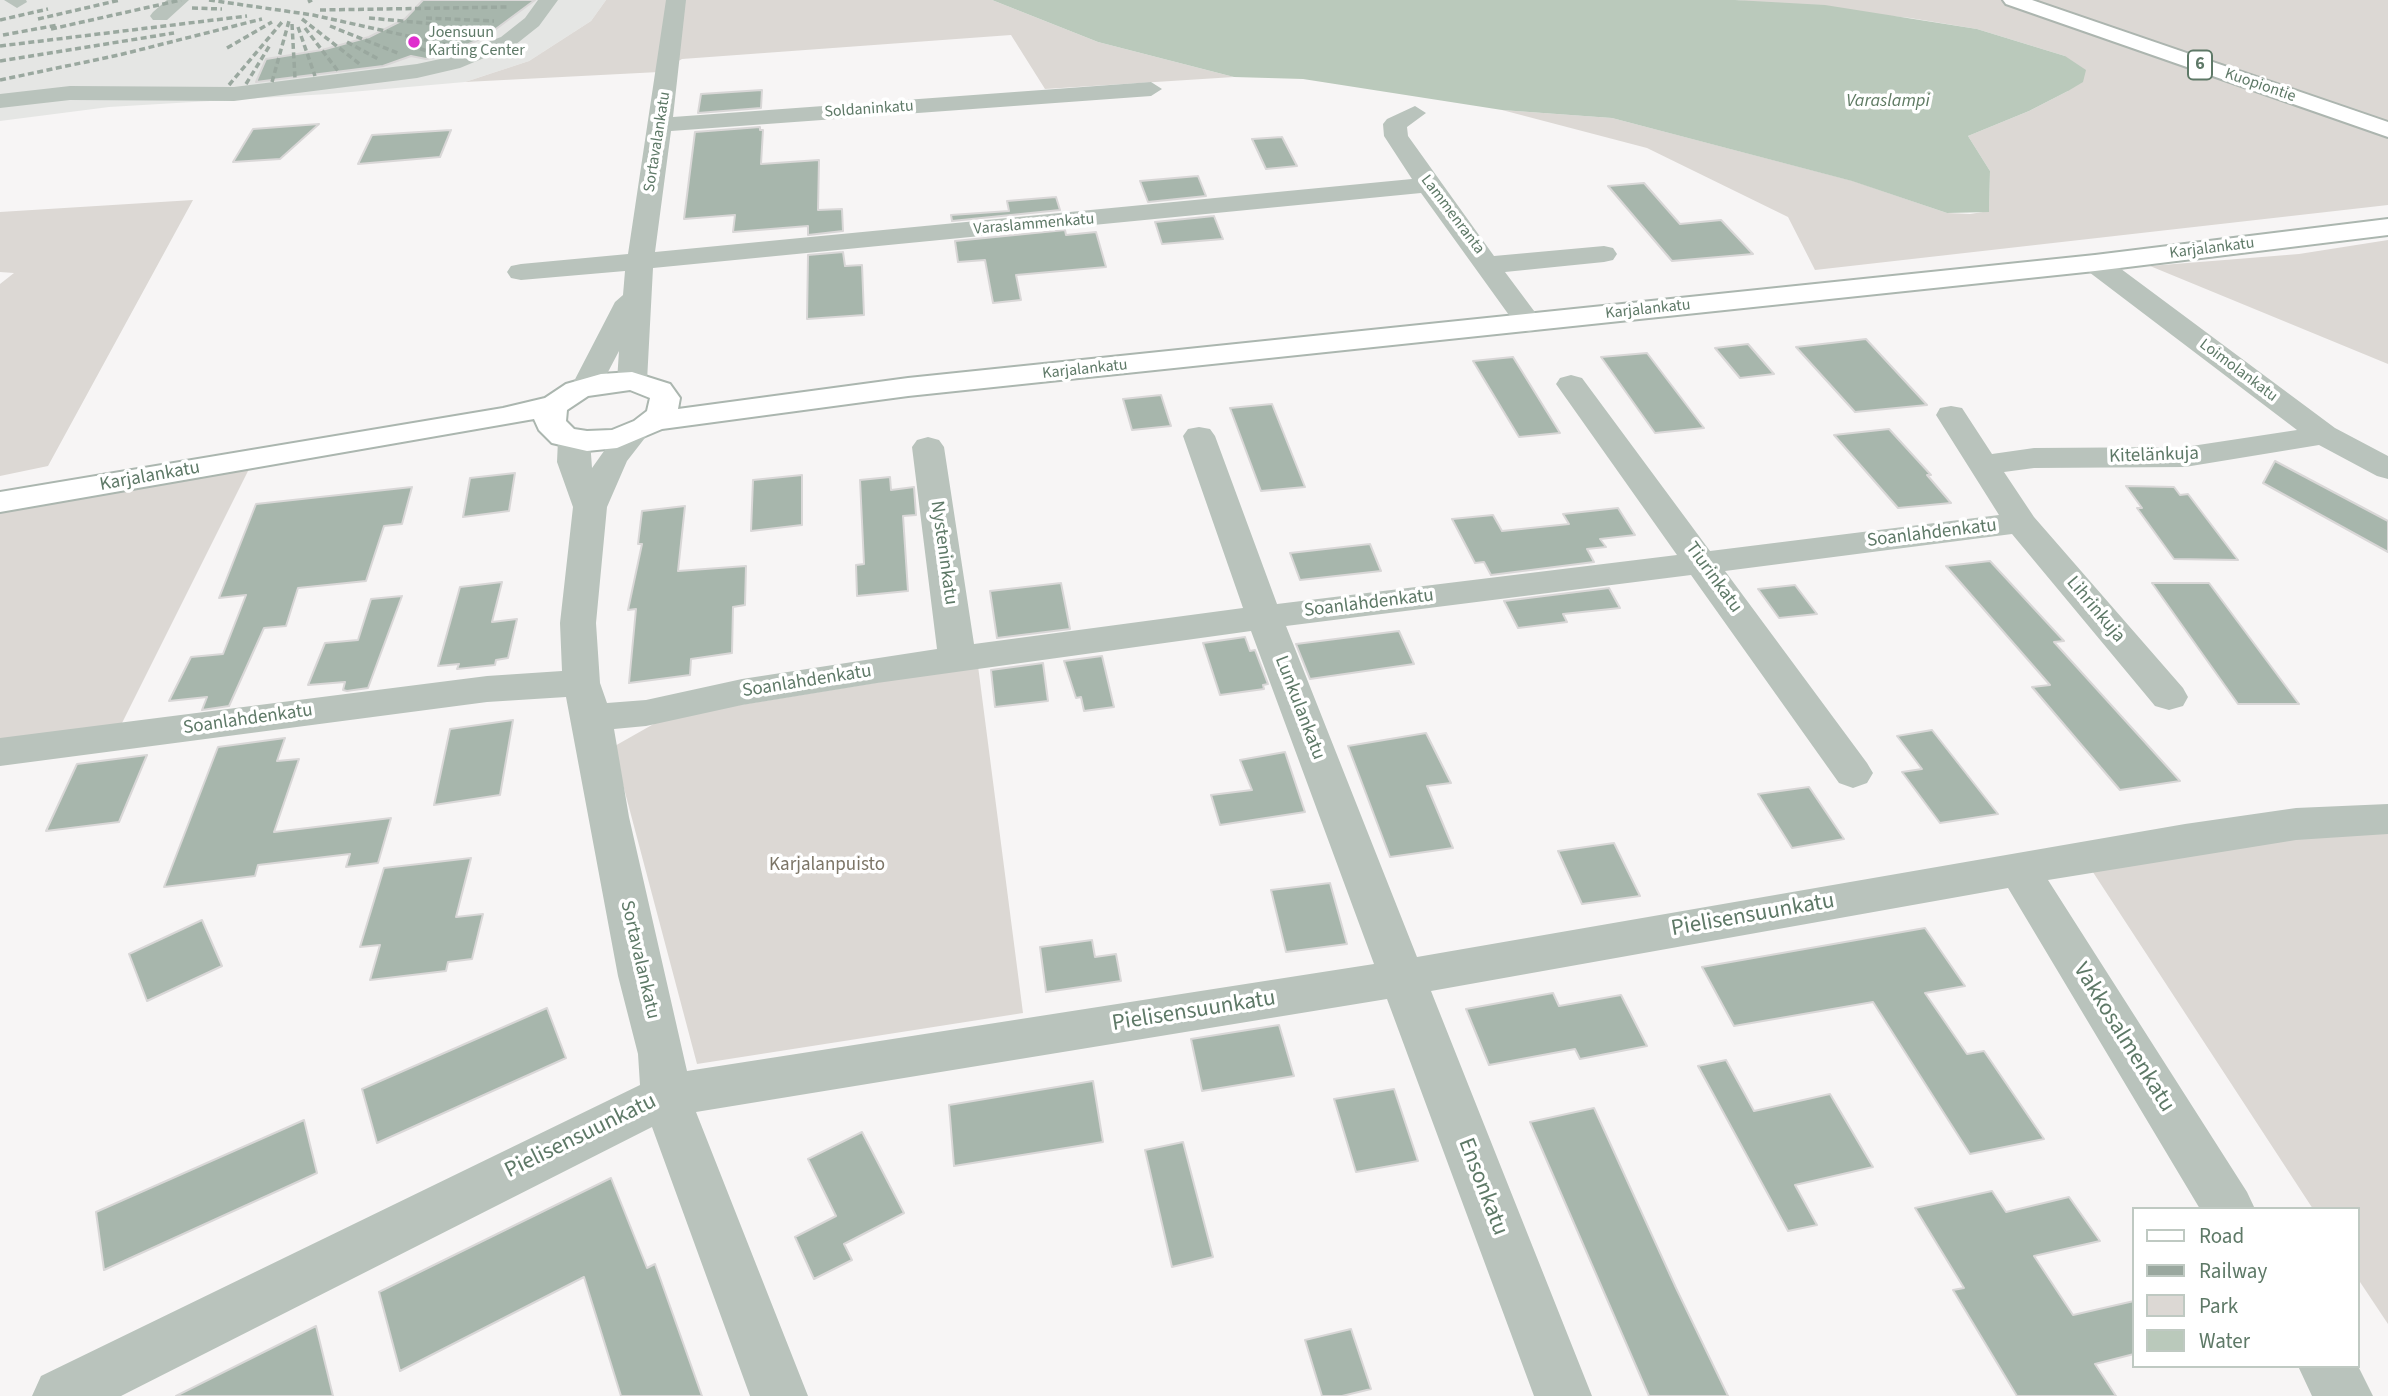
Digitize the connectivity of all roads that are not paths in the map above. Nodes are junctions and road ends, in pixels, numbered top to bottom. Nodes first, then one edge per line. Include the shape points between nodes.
1 (178, 0) edge
2 (548, 0) edge
3 (676, 0) edge
4 (2013, 0) edge
5 (2056, 0) edge
6 (2067, 0) edge
7 (160, 16) dead end
8 (2111, 19) junction
9 (1151, 89) dead end
10 (0, 101) edge
11 (1415, 113) dead end
12 (2388, 114) edge
13 (660, 125) junction
14 (2388, 130) edge
15 (1428, 186) junction
16 (2388, 227) edge
17 (1604, 254) dead end
18 (2095, 262) junction
19 (1489, 265) junction
20 (521, 272) dead end
21 (639, 273) junction
22 (1529, 323) junction
23 (632, 381) junction
24 (1571, 384) dead end
25 (586, 387) junction
26 (1951, 415) dead end
27 (650, 418) junction
28 (562, 425) junction
29 (2324, 435) junction
30 (1199, 436) dead end
31 (928, 447) dead end
32 (1982, 465) junction
33 (2388, 469) edge
34 (0, 502) edge
35 (590, 507) junction
36 (2021, 523) junction
37 (1702, 562) junction
38 (1264, 617) junction
39 (957, 659) junction
40 (2169, 698) dead end
41 (586, 701) junction
42 (0, 752) edge
43 (1853, 773) dead end
44 (2388, 818) edge
45 (2018, 868) junction
46 (1401, 978) junction
47 (665, 1096) junction
48 (2228, 1207) edge
49 (2327, 1368) edge
50 (61, 1396) edge
51 (779, 1396) edge
52 (1563, 1396) edge
53 (2344, 1396) edge

1 - 7 street
2 - 10 street via 532,22 508,41 417,71 234,94 70,93
3 - 13 street, Sortavalankatu
4 - 14 main road, Kuopiontie / 6
5 - 8 main road, Kuopiontie / 6
6 - 8 main road
8 - 12 main road, Kuopiontie / 6
9 - 13 street, Soldaninkatu
11 - 15 street, Lammenranta via 1395,124 1394,130
13 - 21 street, Sortavalankatu
15 - 19 street, Lammenranta
15 - 21 street, Varaslammenkatu
16 - 18 main road, Karjalankatu
17 - 19 street
18 - 22 main road, Karjalankatu
18 - 29 street, Loimolankatu
19 - 22 street, Lammenranta
20 - 21 street, Varaslammenkatu
21 - 23 street, Sortavalankatu
21 - 25 street, Sortavalankatu via 614,337
22 - 27 main road, Karjalankatu
23 - 25 main road
23 - 27 main road via 659,390
24 - 37 street, Tiurinkatu
25 - 28 main road
26 - 32 street, Soanlahdenkatu
27 - 28 main road, Karjalankatu via 602,441
27 - 35 street, Sortavalankatu via 612,459
28 - 34 main road, Karjalankatu via 299,451
28 - 35 street, Sortavalankatu
29 - 32 street, Kitelänkuja via 2186,457 2034,458
29 - 33 street, Loimolankatu
30 - 38 street, Lunkulankatu
31 - 39 street, Nysteninkatu
32 - 36 street, Soanlahdenkatu
35 - 41 street, Sortavalankatu via 578,623
36 - 37 street, Soanlahdenkatu
36 - 40 street, Lihrinkuja
37 - 38 street, Soanlahdenkatu
37 - 43 street, Tiurinkatu
38 - 39 street, Soanlahdenkatu
38 - 46 street, Lunkulankatu
39 - 41 street, Soanlahdenkatu via 742,692 646,713
41 - 42 street, Soanlahdenkatu via 487,689
41 - 47 street, Sortavalankatu via 641,976 662,1054
44 - 45 street, Pielisensuunkatu via 2296,824
45 - 46 street, Pielisensuunkatu
45 - 48 street, Vakkosalmenkatu
46 - 47 street, Pielisensuunkatu
46 - 52 street, Ensonkatu
47 - 50 street, Pielisensuunkatu
47 - 51 street, Sortavalankatu
49 - 53 street

